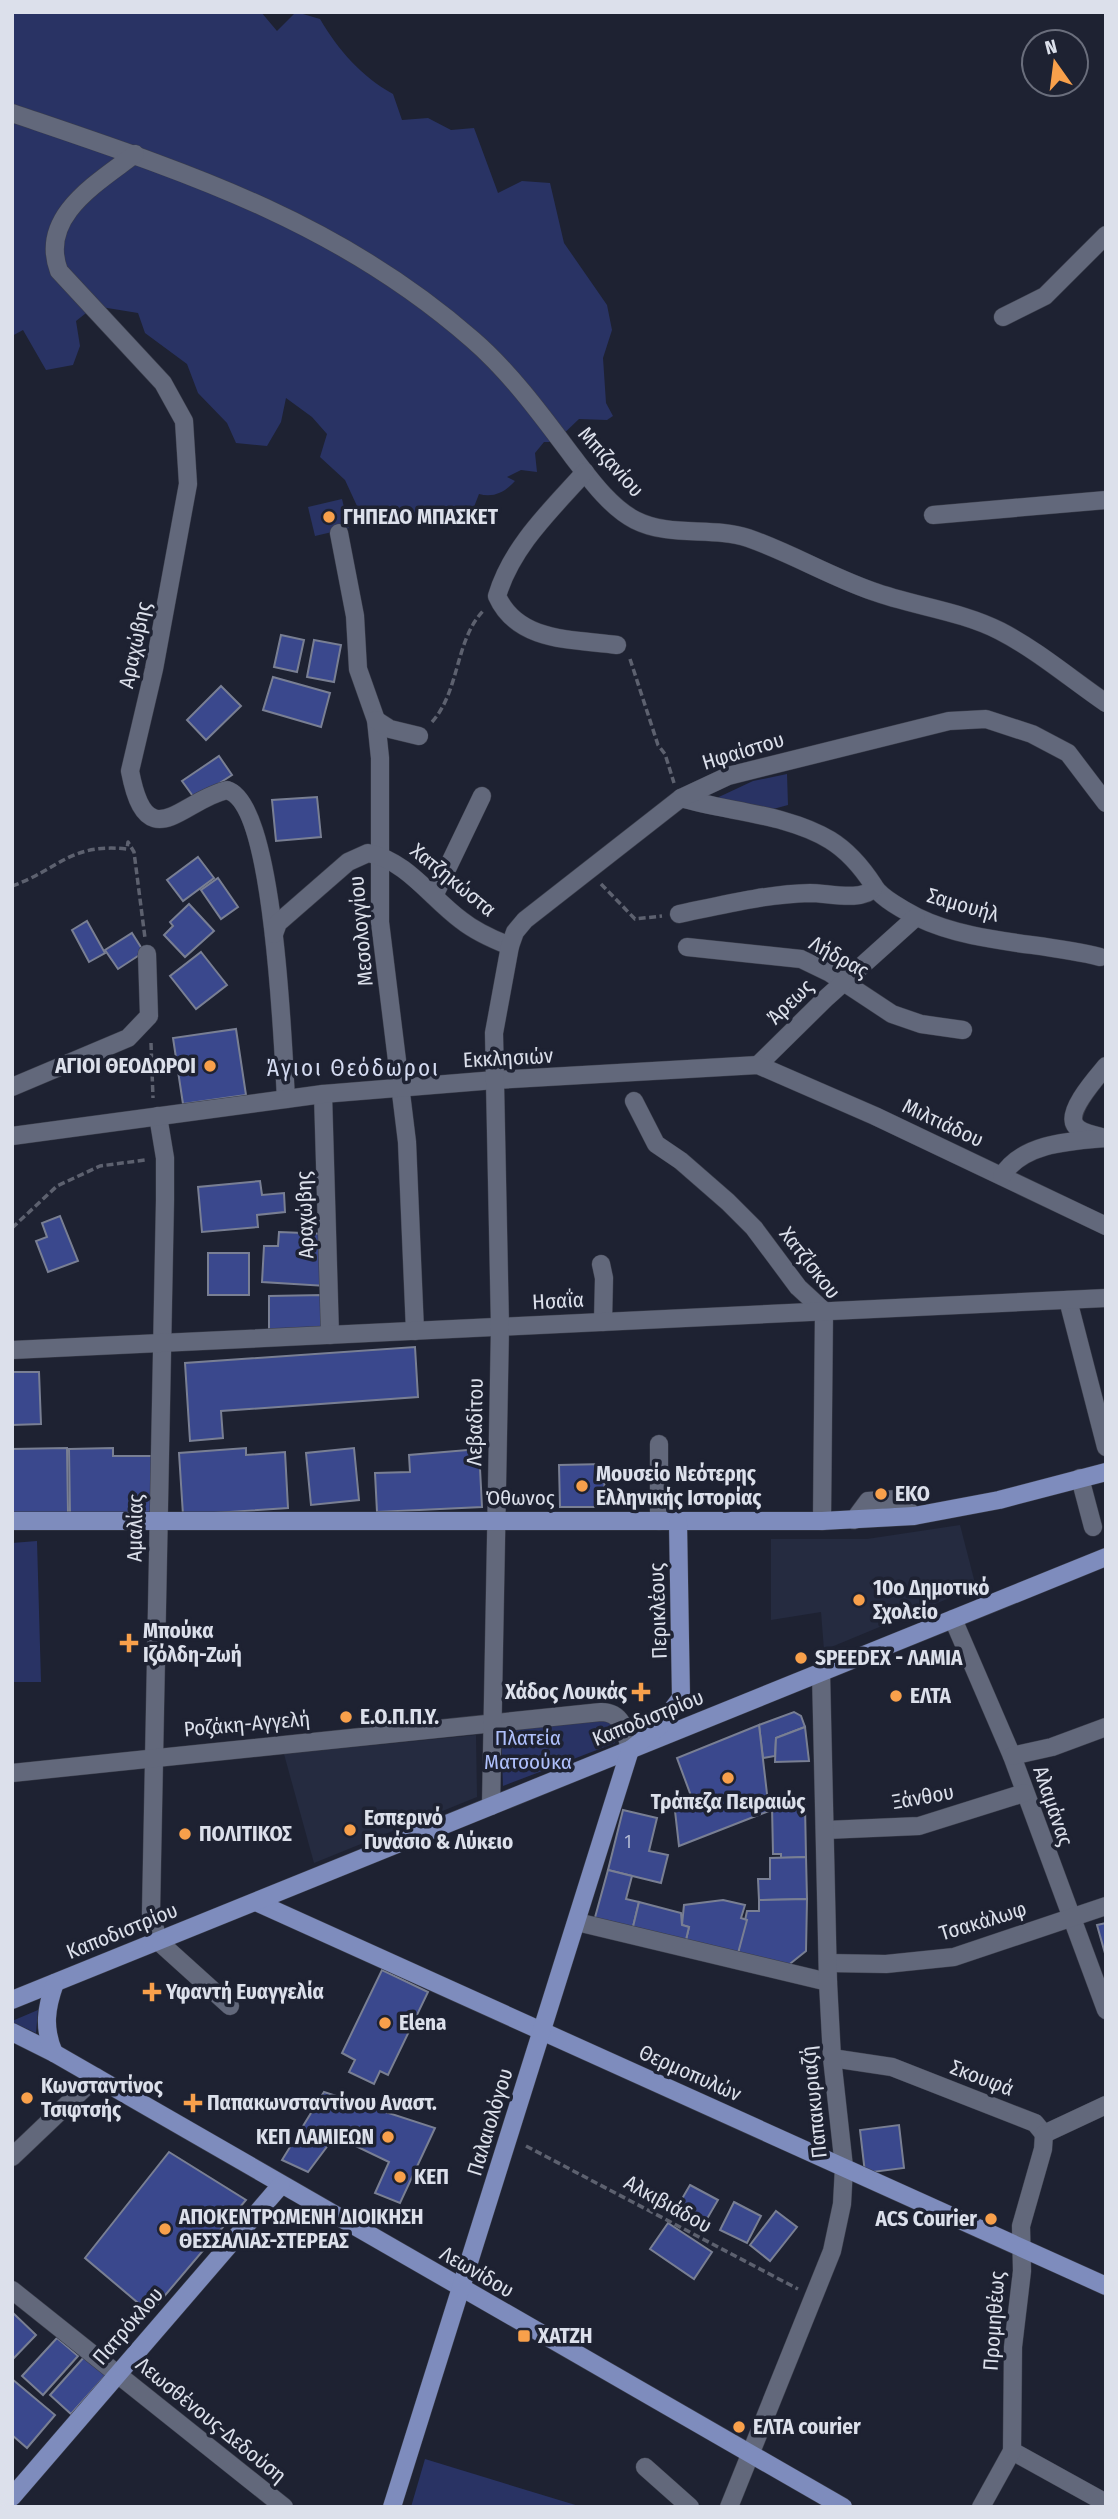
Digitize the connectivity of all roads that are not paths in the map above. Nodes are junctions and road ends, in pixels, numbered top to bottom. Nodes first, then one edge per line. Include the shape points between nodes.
1 (12, 113) edge
2 (135, 154) junction
3 (1106, 235) edge
4 (1003, 317) dead end
5 (585, 472) junction
6 (1106, 500) edge
7 (933, 515) dead end
8 (339, 533) dead end
9 (617, 645) road end
10 (1106, 703) edge
11 (376, 720) junction
12 (419, 736) road end
13 (482, 796) dead end
14 (677, 801) junction
15 (1106, 803) edge
16 (378, 855) junction
17 (874, 888) junction
18 (434, 896) junction
19 (679, 914) dead end
20 (916, 917) junction
21 (274, 934) junction
22 (510, 946) junction
23 (687, 947) dead end
24 (147, 954) road end
25 (1100, 957) dead end
26 (844, 983) junction
27 (962, 1030) dead end
28 (758, 1065) junction
29 (1106, 1066) edge
30 (495, 1080) junction
31 (12, 1087) edge
32 (401, 1088) junction
33 (323, 1094) junction
34 (286, 1099) junction
35 (635, 1101) dead end
36 (150, 1116) junction
37 (12, 1136) edge
38 (1104, 1138) edge
39 (1002, 1176) junction
40 (1106, 1226) edge
41 (601, 1264) dead end
42 (1106, 1298) edge
43 (1068, 1300) junction
44 (824, 1311) junction
45 (603, 1322) junction
46 (500, 1327) junction
47 (415, 1331) junction
48 (331, 1335) junction
49 (160, 1343) junction
50 (12, 1350) edge
51 (1102, 1418) edge
52 (659, 1444) dead end
53 (1106, 1447) edge
54 (1106, 1472) edge
55 (1080, 1478) junction
56 (158, 1520) junction
57 (12, 1521) edge
58 (496, 1521) junction
59 (659, 1521) junction
60 (822, 1521) junction
61 (678, 1522) junction
62 (1093, 1527) dead end
63 (1104, 1563) edge
64 (953, 1619) junction
65 (821, 1672) junction
66 (681, 1698) junction
67 (702, 1721) junction
68 (491, 1724) junction
69 (1106, 1727) edge
70 (631, 1750) junction
71 (153, 1756) junction
72 (1012, 1756) junction
73 (12, 1773) edge
74 (1024, 1793) junction
75 (491, 1806) junction
76 (826, 1830) junction
77 (256, 1902) junction
78 (1106, 1906) edge
79 (1070, 1917) junction
80 (576, 1922) junction
81 (158, 1941) junction
82 (828, 1963) junction
83 (828, 1982) junction
84 (55, 1983) junction
85 (12, 2000) edge
86 (230, 2006) dead end
87 (1106, 2010) edge
88 (541, 2031) junction
89 (12, 2032) edge
90 (54, 2053) junction
91 (832, 2059) junction
92 (96, 2077) junction
93 (1106, 2105) edge
94 (1044, 2134) junction
95 (12, 2157) edge
96 (844, 2167) junction
97 (281, 2185) junction
98 (1020, 2247) junction
99 (1106, 2286) edge
100 (461, 2289) junction
101 (12, 2290) edge
102 (117, 2374) junction
103 (1012, 2451) junction
104 (750, 2455) junction
105 (645, 2467) dead end
106 (12, 2497) edge
107 (273, 2503) edge
108 (1106, 2503) edge
109 (392, 2507) edge
110 (690, 2507) edge
111 (729, 2507) edge
112 (843, 2507) edge
113 (981, 2507) edge

1 - 2 street, Μπιζανίου
2 - 5 street, Μπιζανίου via 309,227 421,299 475,342
2 - 21 street, Αραχώβης via 78,200 60,222 54,240 59,271 163,383 177,404 186,431 188,484 181,536 135,744 132,780 140,805 163,820 219,792 239,795 253,824
3 - 4 street via 1045,296
5 - 9 street via 544,516 508,566 499,600 516,621 535,633
5 - 10 street, Μπιζανίου via 613,503 639,522 744,537 867,590 986,625
6 - 7 street
8 - 11 street, Μεσολογγίου via 355,616 358,669
11 - 12 street via 390,729
11 - 16 street, Μεσολογγίου via 381,774
13 - 18 street
14 - 15 street, Ηφαίστου via 728,776 970,719 998,721 1056,745 1068,753
14 - 17 street, Σαμουήλ via 778,821 822,836 843,849
14 - 22 street, Ηφαίστου via 525,920
16 - 18 street, Χατζηκώστα via 398,865
16 - 21 street, Χατζηκώστα via 368,853 348,862 278,923
16 - 32 street, Μεσολογγίου via 380,922
17 - 19 street via 859,896 807,893
17 - 20 street, Σαμουήλ
18 - 22 street, Χατζηκώστα via 478,932
20 - 25 street, Σαμουήλ via 943,927
20 - 26 street, Άρεως
21 - 34 street, Αραχώβης
22 - 30 street, Ηφαίστου via 496,1015
23 - 26 street, Λήδρας via 800,959
24 - 31 street via 149,1016 128,1038
26 - 27 street, Λήδρας via 892,1014
26 - 28 street, Άρεως
28 - 30 street, Εκκλησιών
28 - 39 street, Μιλτιάδου
29 - 38 street via 1073,1117 1078,1128
30 - 32 street, Εκκλησιών
30 - 46 street, Λεβαδίτου
32 - 33 street, Εκκλησιών
32 - 47 street, Μεσολογγίου
33 - 34 street, Εκκλησιών
33 - 48 street, Αραχώβης
34 - 36 street, Εκκλησιών
35 - 44 street, Χατζίσκου via 656,1144 754,1228 798,1287
36 - 37 street, Εκκλησιών
36 - 49 street, Αμαλίας via 165,1158
38 - 39 street via 1028,1153 1012,1162
39 - 40 street, Μιλτιάδου
41 - 45 street
42 - 43 street, Ησαΐα
43 - 44 street, Ησαΐα
43 - 51 street
44 - 45 street, Ησαΐα
44 - 60 street, Χατζίσκου
45 - 46 street, Ησαΐα
46 - 47 street, Ησαΐα
46 - 58 street, Λεβαδίτου
47 - 48 street, Ησαΐα
48 - 49 street, Ησαΐα
49 - 50 street, Ησαΐα
49 - 56 street, Αμαλίας
51 - 53 street
52 - 59 street
54 - 55 main road, Όθωνος
55 - 60 main road, Όθωνος via 914,1516
55 - 62 street
56 - 57 main road, Όθωνος
56 - 58 main road, Όθωνος
56 - 71 street, Αμαλίας
58 - 59 main road, Όθωνος
58 - 68 street, Λεβαδίτου
59 - 61 main road, Όθωνος
60 - 61 main road, Όθωνος
61 - 66 main road, Περικλέους
63 - 64 main road, Καποδιστρίου
64 - 65 main road, Καποδιστρίου
64 - 72 street, Αλαμάνας
65 - 67 main road, Καποδιστρίου
65 - 76 street, Παπακυριαζή
66 - 67 main road
66 - 70 main road via 659,1727
67 - 70 main road, Καποδιστρίου
68 - 70 street, Ροζάκη-Αγγελή via 607,1712 621,1722
68 - 71 street, Ροζάκη-Αγγελή
68 - 75 street, Λεβαδίτου
69 - 72 street
70 - 75 main road, Καποδιστρίου
70 - 80 main road, Παλαιολόγου
71 - 73 street, Ροζάκη-Αγγελή
71 - 81 street, Αμαλίας via 151,1913
72 - 74 street, Αλαμάνας
74 - 76 street, Ξάνθου via 919,1826
74 - 79 street, Αλαμάνας
75 - 77 main road, Καποδιστρίου
76 - 82 street, Παπακυριαζή
77 - 81 main road, Καποδιστρίου
77 - 88 main road, Θερμοπυλών
78 - 79 street, Τσακάλωφ
79 - 82 street, Τσακάλωφ via 954,1957 887,1964
79 - 87 street, Αλαμάνας
80 - 83 street
80 - 88 main road, Παλαιολόγου
81 - 84 main road, Καποδιστρίου
81 - 86 street
82 - 83 street, Παπακυριαζή
83 - 91 street, Παπακυριαζή
84 - 85 main road, Καποδιστρίου
84 - 90 main road via 46,2011
88 - 96 main road, Θερμοπυλών
88 - 100 main road, Παλαιολόγου
89 - 90 main road, Λεωνίδου
90 - 92 main road, Λεωνίδου
91 - 94 street, Σκουφά via 892,2067 1035,2123
91 - 96 street, Παπακυριαζή
92 - 95 street
92 - 97 main road, Λεωνίδου
93 - 94 street
94 - 98 street, Προμηθέως
96 - 98 main road, Θερμοπυλών
96 - 104 street, Παπακυριαζή via 839,2226
97 - 100 main road, Λεωνίδου
97 - 102 main road, Πατρόκλου
98 - 99 main road, Θερμοπυλών
98 - 103 street, Προμηθέως
100 - 104 main road, Λεωνίδου
100 - 109 main road, Παλαιολόγου
101 - 102 street, Λεωσθένους-Δεδούση
102 - 106 main road, Πατρόκλου
102 - 107 street, Λεωσθένους-Δεδούση
103 - 108 street
103 - 113 street, Προμηθέως
104 - 111 street, Παπακυριαζή
104 - 112 main road, Λεωνίδου
105 - 110 street

